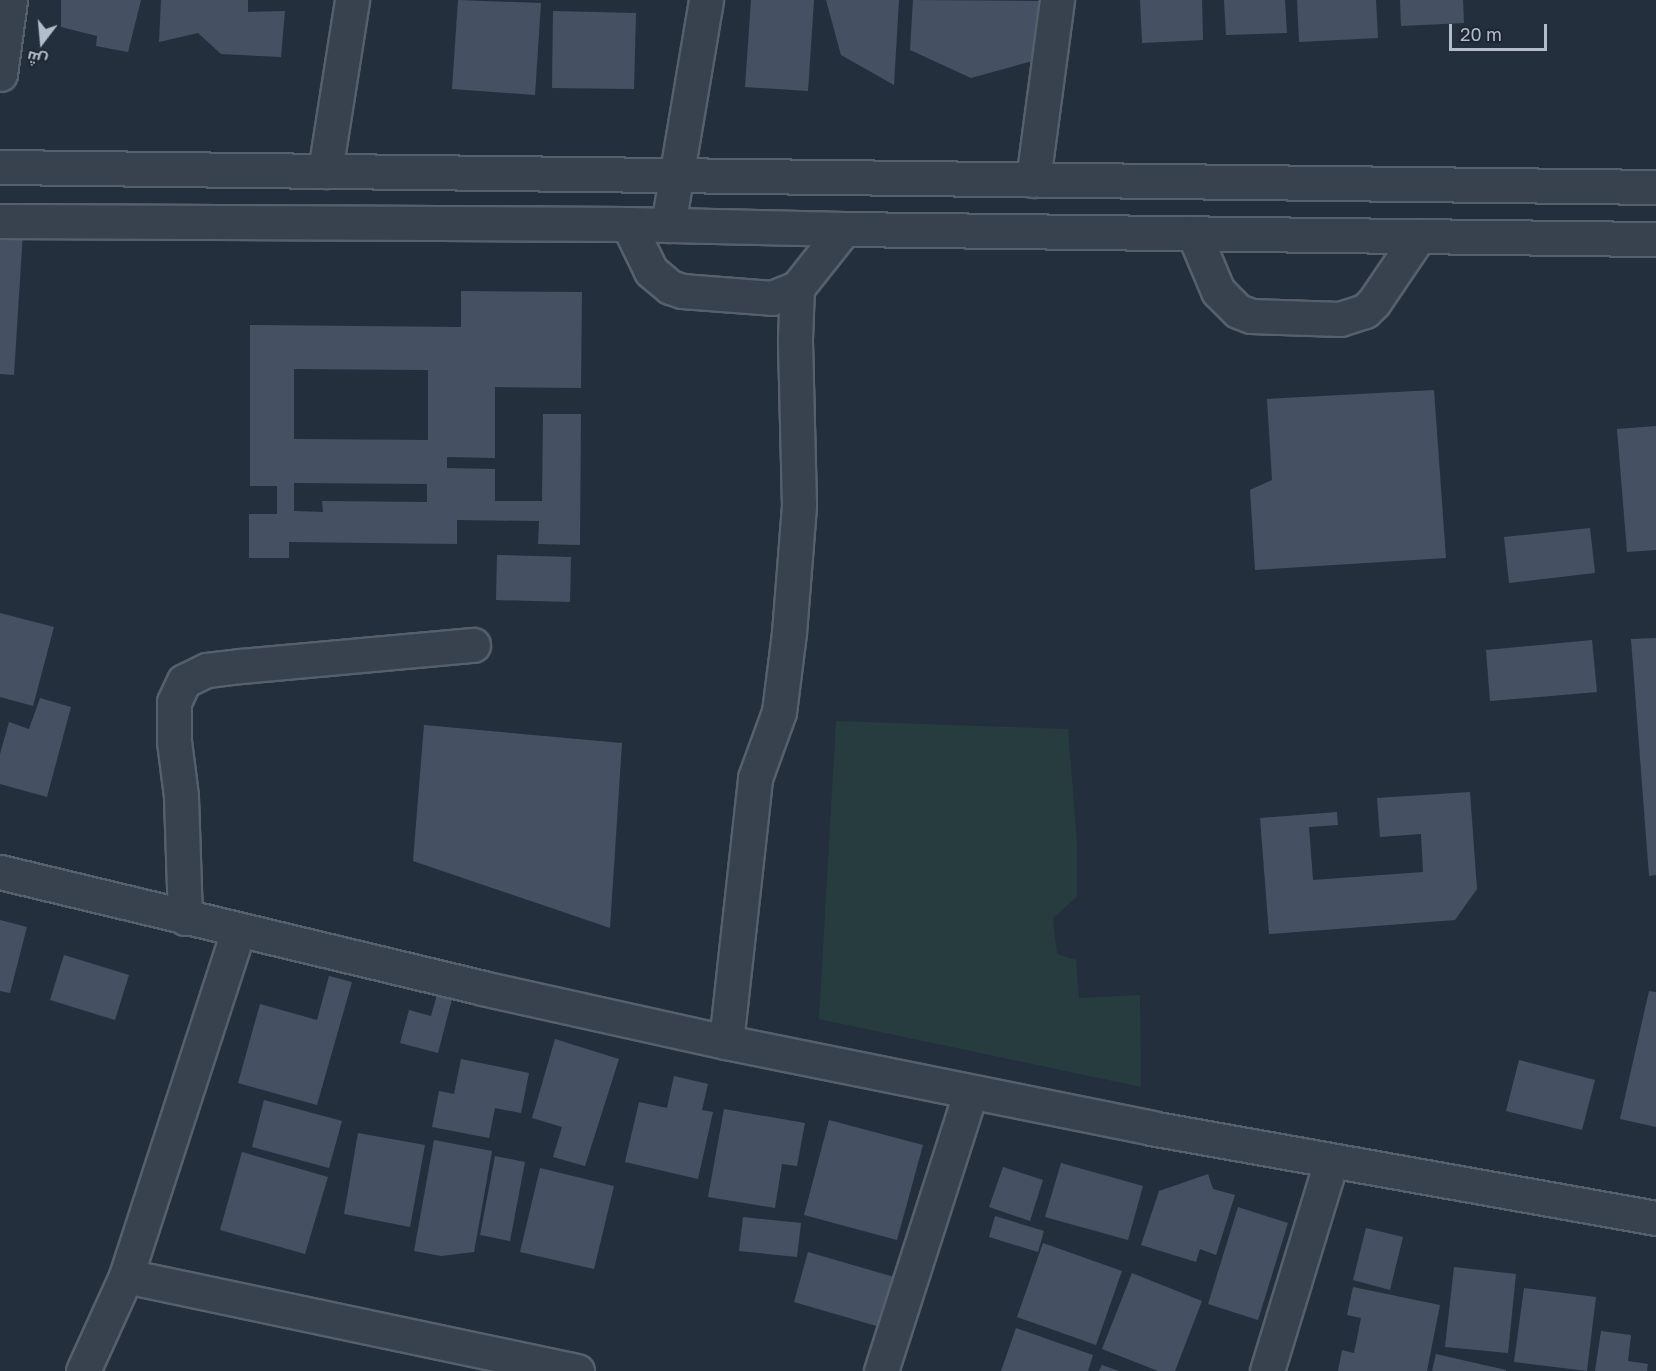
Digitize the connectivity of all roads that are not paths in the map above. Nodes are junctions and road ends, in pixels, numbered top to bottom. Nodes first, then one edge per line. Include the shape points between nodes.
1 (10, 0) edge
2 (352, 0) edge
3 (706, 0) edge
4 (1058, 0) edge
5 (0, 74) edge
6 (0, 167) edge
7 (326, 171) junction
8 (676, 175) junction
9 (1033, 180) junction
10 (1656, 187) edge
11 (0, 221) edge
12 (628, 224) junction
13 (668, 225) junction
14 (844, 230) junction
15 (1194, 234) junction
16 (1418, 237) junction
17 (1656, 239) edge
18 (797, 288) junction
19 (473, 645) dead end
20 (0, 872) edge
21 (185, 918) junction
22 (238, 931) junction
23 (726, 1041) junction
24 (970, 1093) junction
25 (1331, 1162) junction
26 (1656, 1218) edge
27 (126, 1276) junction
28 (82, 1371) edge
29 (578, 1371) edge
30 (881, 1371) edge
31 (1267, 1371) edge

1 - 5 street
2 - 7 street
3 - 8 street
4 - 9 street
6 - 7 street
7 - 8 street
8 - 9 street
8 - 13 street
9 - 10 street
11 - 12 street
12 - 13 street
12 - 18 street via 651,271 670,287 772,298
13 - 14 street
14 - 15 street
14 - 18 street
15 - 16 street
15 - 16 street via 1218,291 1238,311 1251,316 1340,319 1365,311 1374,302
16 - 17 street
18 - 23 street via 799,505 789,633 779,712 755,778
19 - 21 street via 207,670 184,681 174,702 174,741 181,796
20 - 21 street
21 - 22 street
22 - 23 street
22 - 27 street
23 - 24 street
24 - 25 street
24 - 30 street
25 - 26 street
25 - 31 street
27 - 28 street
27 - 29 street

